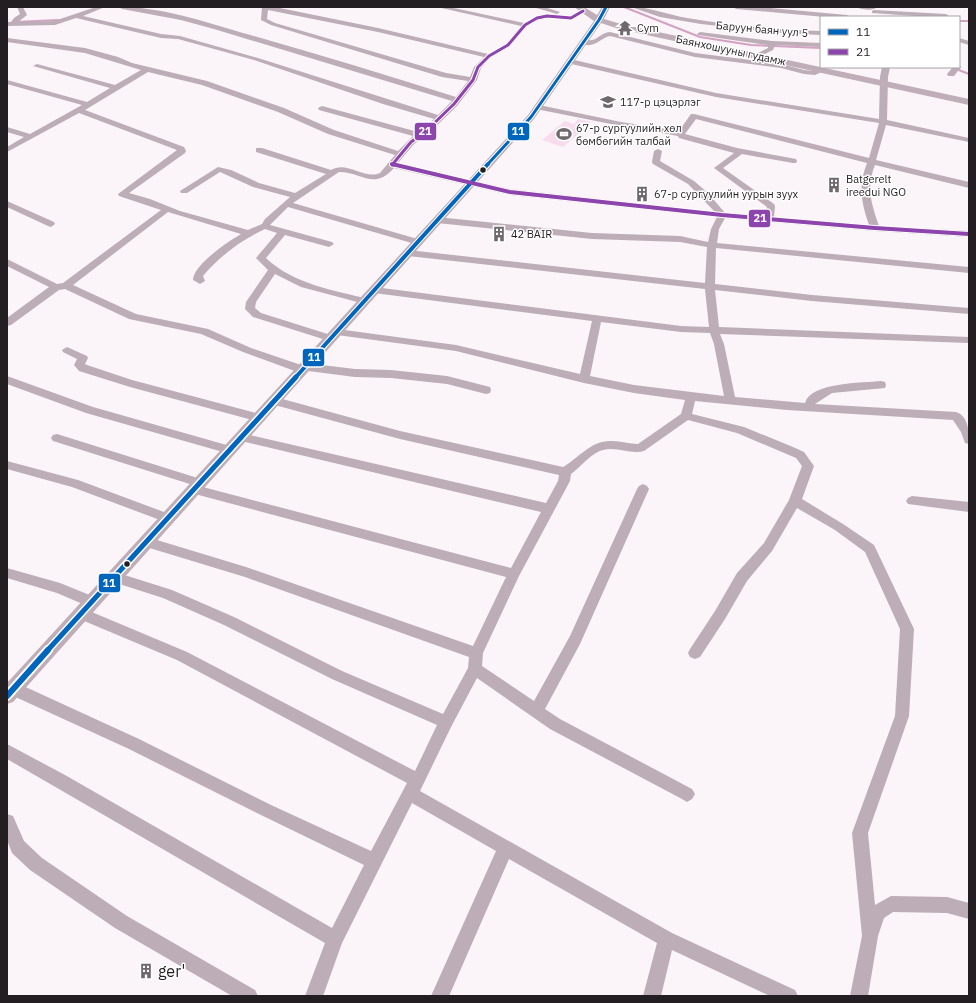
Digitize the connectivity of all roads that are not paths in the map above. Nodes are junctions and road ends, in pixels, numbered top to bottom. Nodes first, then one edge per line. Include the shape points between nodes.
1 (20, 7) edge
2 (89, 7) edge
3 (102, 7) edge
4 (122, 7) edge
5 (265, 7) edge
6 (440, 7) edge
7 (536, 7) edge
8 (606, 7) edge
9 (634, 7) edge
10 (665, 7) edge
11 (736, 7) edge
12 (860, 7) edge
13 (581, 9) edge
14 (874, 11) edge
15 (656, 14) junction
16 (24, 15) junction
17 (76, 16) junction
18 (836, 16) edge
19 (946, 16) dead end
20 (571, 18) junction
21 (7, 20) edge
22 (599, 20) junction
23 (16, 21) junction
24 (7, 24) edge
25 (525, 25) junction
26 (7, 29) edge
27 (650, 33) junction
28 (820, 33) edge
29 (700, 34) dead end
30 (7, 40) edge
31 (644, 41) junction
32 (583, 42) junction
33 (772, 45) junction
34 (820, 45) edge
35 (489, 56) junction
36 (756, 56) junction
37 (570, 61) junction
38 (37, 66) dead end
39 (886, 68) edge
40 (957, 68) edge
41 (147, 69) junction
42 (822, 70) junction
43 (951, 74) dead end
44 (473, 80) junction
45 (7, 82) edge
46 (884, 84) junction
47 (115, 87) junction
48 (457, 100) junction
49 (969, 102) edge
50 (87, 104) junction
51 (539, 107) junction
52 (322, 108) dead end
53 (79, 110) junction
54 (440, 118) junction
55 (883, 121) junction
56 (7, 129) edge
57 (681, 134) junction
58 (419, 135) junction
59 (30, 137) junction
60 (969, 140) edge
61 (7, 150) edge
62 (259, 150) dead end
63 (658, 151) dead end
64 (739, 152) junction
65 (399, 154) junction
66 (792, 161) dead end
67 (872, 161) junction
68 (392, 165) junction
69 (332, 173) junction
70 (470, 184) junction
71 (969, 185) edge
72 (184, 191) dead end
73 (296, 196) junction
74 (7, 204) edge
75 (286, 204) junction
76 (167, 209) junction
77 (722, 215) junction
78 (769, 219) junction
79 (438, 220) junction
80 (52, 224) dead end
81 (265, 226) junction
82 (875, 228) junction
83 (284, 232) junction
84 (247, 233) junction
85 (969, 234) edge
86 (329, 244) dead end
87 (712, 245) junction
88 (413, 247) junction
89 (7, 262) edge
90 (273, 270) junction
91 (969, 270) edge
92 (200, 281) dead end
93 (61, 286) junction
94 (710, 287) junction
95 (369, 296) junction
96 (969, 311) edge
97 (597, 319) junction
98 (7, 323) edge
99 (714, 330) junction
100 (333, 335) junction
101 (969, 340) edge
102 (67, 350) dead end
103 (304, 368) junction
104 (584, 379) junction
105 (7, 380) edge
106 (881, 385) dead end
107 (486, 390) dead end
108 (691, 397) junction
109 (274, 400) junction
110 (730, 400) junction
111 (809, 407) junction
112 (686, 416) junction
113 (956, 416) junction
114 (260, 418) junction
115 (969, 418) edge
116 (57, 438) dead end
117 (241, 438) junction
118 (969, 440) edge
119 (230, 450) junction
120 (7, 465) edge
121 (566, 472) junction
122 (197, 486) junction
123 (643, 489) dead end
124 (795, 501) junction
125 (912, 501) dead end
126 (969, 507) edge
127 (550, 509) junction
128 (168, 518) junction
129 (147, 542) junction
130 (7, 573) edge
131 (514, 574) junction
132 (115, 577) junction
133 (92, 602) junction
134 (82, 614) junction
135 (476, 653) junction
136 (695, 653) dead end
137 (475, 669) junction
138 (10, 692) edge
139 (536, 711) junction
140 (446, 722) junction
141 (7, 751) edge
142 (413, 787) junction
143 (687, 794) dead end
144 (7, 822) edge
145 (506, 848) junction
146 (374, 861) junction
147 (969, 910) edge
148 (870, 936) junction
149 (335, 939) junction
150 (666, 940) junction
151 (249, 996) edge
152 (314, 996) edge
153 (440, 996) edge
154 (652, 996) edge
155 (789, 996) edge
156 (859, 996) edge

1 - 16 street
2 - 16 street via 57,18
3 - 17 street
4 - 48 street via 204,24
5 - 35 street
5 - 44 street via 264,20 273,24 445,75
6 - 25 street
7 - 20 street
8 - 22 main road
9 - 15 street
10 - 15 street
11 - 18 street
12 - 14 street
13 - 20 street
13 - 22 main road, Баянхошууны гудамж
14 - 19 street
15 - 28 street via 704,23
16 - 23 street
17 - 23 street via 55,23
17 - 54 street via 161,36 178,37
20 - 25 street via 547,16
21 - 23 street
22 - 27 main road, Баянхошууны гудамж
22 - 32 main road
23 - 24 street
23 - 26 street
25 - 35 street via 508,44
27 - 31 street
27 - 36 main road, Баянхошууны гудамж
29 - 33 street, Баруун баян уул 5
30 - 41 street via 87,52
31 - 32 street via 608,34 595,42
31 - 42 street via 695,54 781,66 804,72 815,73
32 - 37 main road
33 - 34 street, Баруун баян уул 5
33 - 36 street
35 - 44 street via 478,67
36 - 42 main road, Баянхошууны гудамж
37 - 51 main road
37 - 55 street via 716,95
38 - 47 street
39 - 46 street
40 - 43 street
41 - 47 street
41 - 65 street via 204,83 281,110 331,132
42 - 46 main road, Баянхошууны гудамж
44 - 48 street
45 - 50 street
46 - 49 main road, Баянхошууны гудамж
46 - 55 street
47 - 50 street
48 - 54 street
50 - 53 street
51 - 57 street
51 - 70 main road
52 - 58 street
53 - 59 street
53 - 76 street via 181,149 182,151 122,194
54 - 58 street
55 - 60 street
55 - 67 street
56 - 59 street
57 - 64 street
57 - 67 street via 694,116
58 - 65 street
59 - 61 street
62 - 69 street
63 - 77 street via 656,162 686,179 713,203
64 - 66 street
64 - 78 street via 718,168 771,206
65 - 68 street
67 - 71 street
67 - 82 street via 866,176 865,193
68 - 69 street via 383,176 378,177 347,170
68 - 70 street
69 - 73 street
70 - 77 street via 510,192
70 - 79 main road
72 - 73 street via 218,169 224,169 243,180
73 - 75 street
74 - 80 street
75 - 81 street
75 - 88 street
76 - 84 street
76 - 93 street
77 - 78 street
77 - 87 street
78 - 82 street
79 - 87 street via 592,236 680,239
79 - 88 main road
81 - 83 street
81 - 84 street
82 - 85 street
83 - 86 street
83 - 90 street via 262,258
84 - 92 street via 215,257 198,276
87 - 91 street
87 - 94 street
88 - 94 street
88 - 95 main road
89 - 93 street
90 - 95 street via 304,285
90 - 100 street via 251,302 250,309 258,315
93 - 98 street
93 - 103 street via 133,317 204,331 247,350
94 - 96 street
94 - 99 street
95 - 97 street
95 - 100 main road
97 - 99 street via 681,329
97 - 104 street
99 - 101 street
99 - 110 street
100 - 103 main road
100 - 104 street via 456,348
102 - 114 street via 83,358 79,365 83,368
103 - 107 street via 447,380
103 - 109 main road
104 - 108 street
105 - 119 street via 88,410
106 - 111 street via 830,389 811,400
108 - 110 street
108 - 112 street
109 - 114 main road
109 - 121 street via 400,435
110 - 111 street
111 - 113 street
112 - 121 street via 640,448 611,445 598,447
112 - 124 street via 740,430 800,455 808,466
113 - 115 street
113 - 118 street via 966,430
114 - 117 main road
116 - 122 street
117 - 119 main road
117 - 127 street
119 - 122 main road
120 - 128 street via 74,483
121 - 127 street
122 - 128 main road
122 - 131 street
123 - 139 street via 575,640
124 - 136 street via 768,547 742,577
124 - 148 street via 870,549 907,629 902,716 860,833
125 - 126 street
127 - 131 street
128 - 129 main road
129 - 132 main road
129 - 135 street via 246,572
130 - 133 street via 60,588
131 - 135 street
132 - 133 main road
132 - 140 street via 167,594 229,621 337,675
133 - 134 main road
134 - 138 main road
134 - 142 street via 182,656
135 - 137 street
137 - 139 street
137 - 140 street
138 - 146 street via 134,744
139 - 143 street via 555,724
140 - 142 street
141 - 149 street
142 - 145 street
142 - 146 street
144 - 151 street via 18,847 36,864 121,922
145 - 150 street
145 - 153 street
146 - 149 street
147 - 148 street via 947,905 891,904 878,913
148 - 156 street
149 - 152 street
150 - 154 street
150 - 155 street

